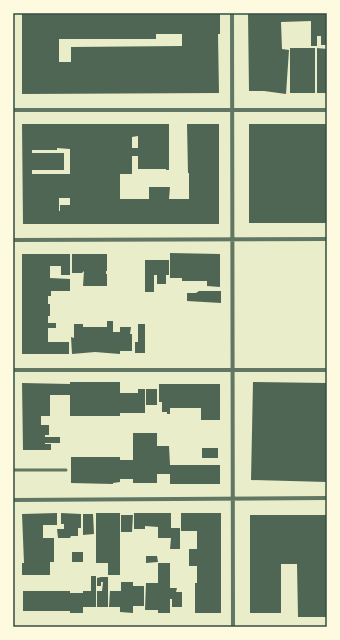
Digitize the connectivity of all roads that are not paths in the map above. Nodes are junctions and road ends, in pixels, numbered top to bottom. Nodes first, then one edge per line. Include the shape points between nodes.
1 (232, 13) edge
2 (13, 110) edge
3 (232, 110) junction
4 (327, 110) edge
5 (327, 239) edge
6 (13, 240) edge
7 (233, 240) junction
8 (13, 370) edge
9 (233, 370) junction
10 (327, 370) edge
11 (13, 470) edge
12 (66, 470) dead end
13 (327, 498) edge
14 (233, 499) junction
15 (13, 500) edge
16 (233, 627) edge

1 - 3 street
2 - 3 street
3 - 4 street
3 - 7 street
5 - 7 street
6 - 7 street
7 - 9 street
8 - 9 street
9 - 10 street
9 - 14 street
11 - 12 lane
13 - 14 street
14 - 15 street
14 - 16 street

